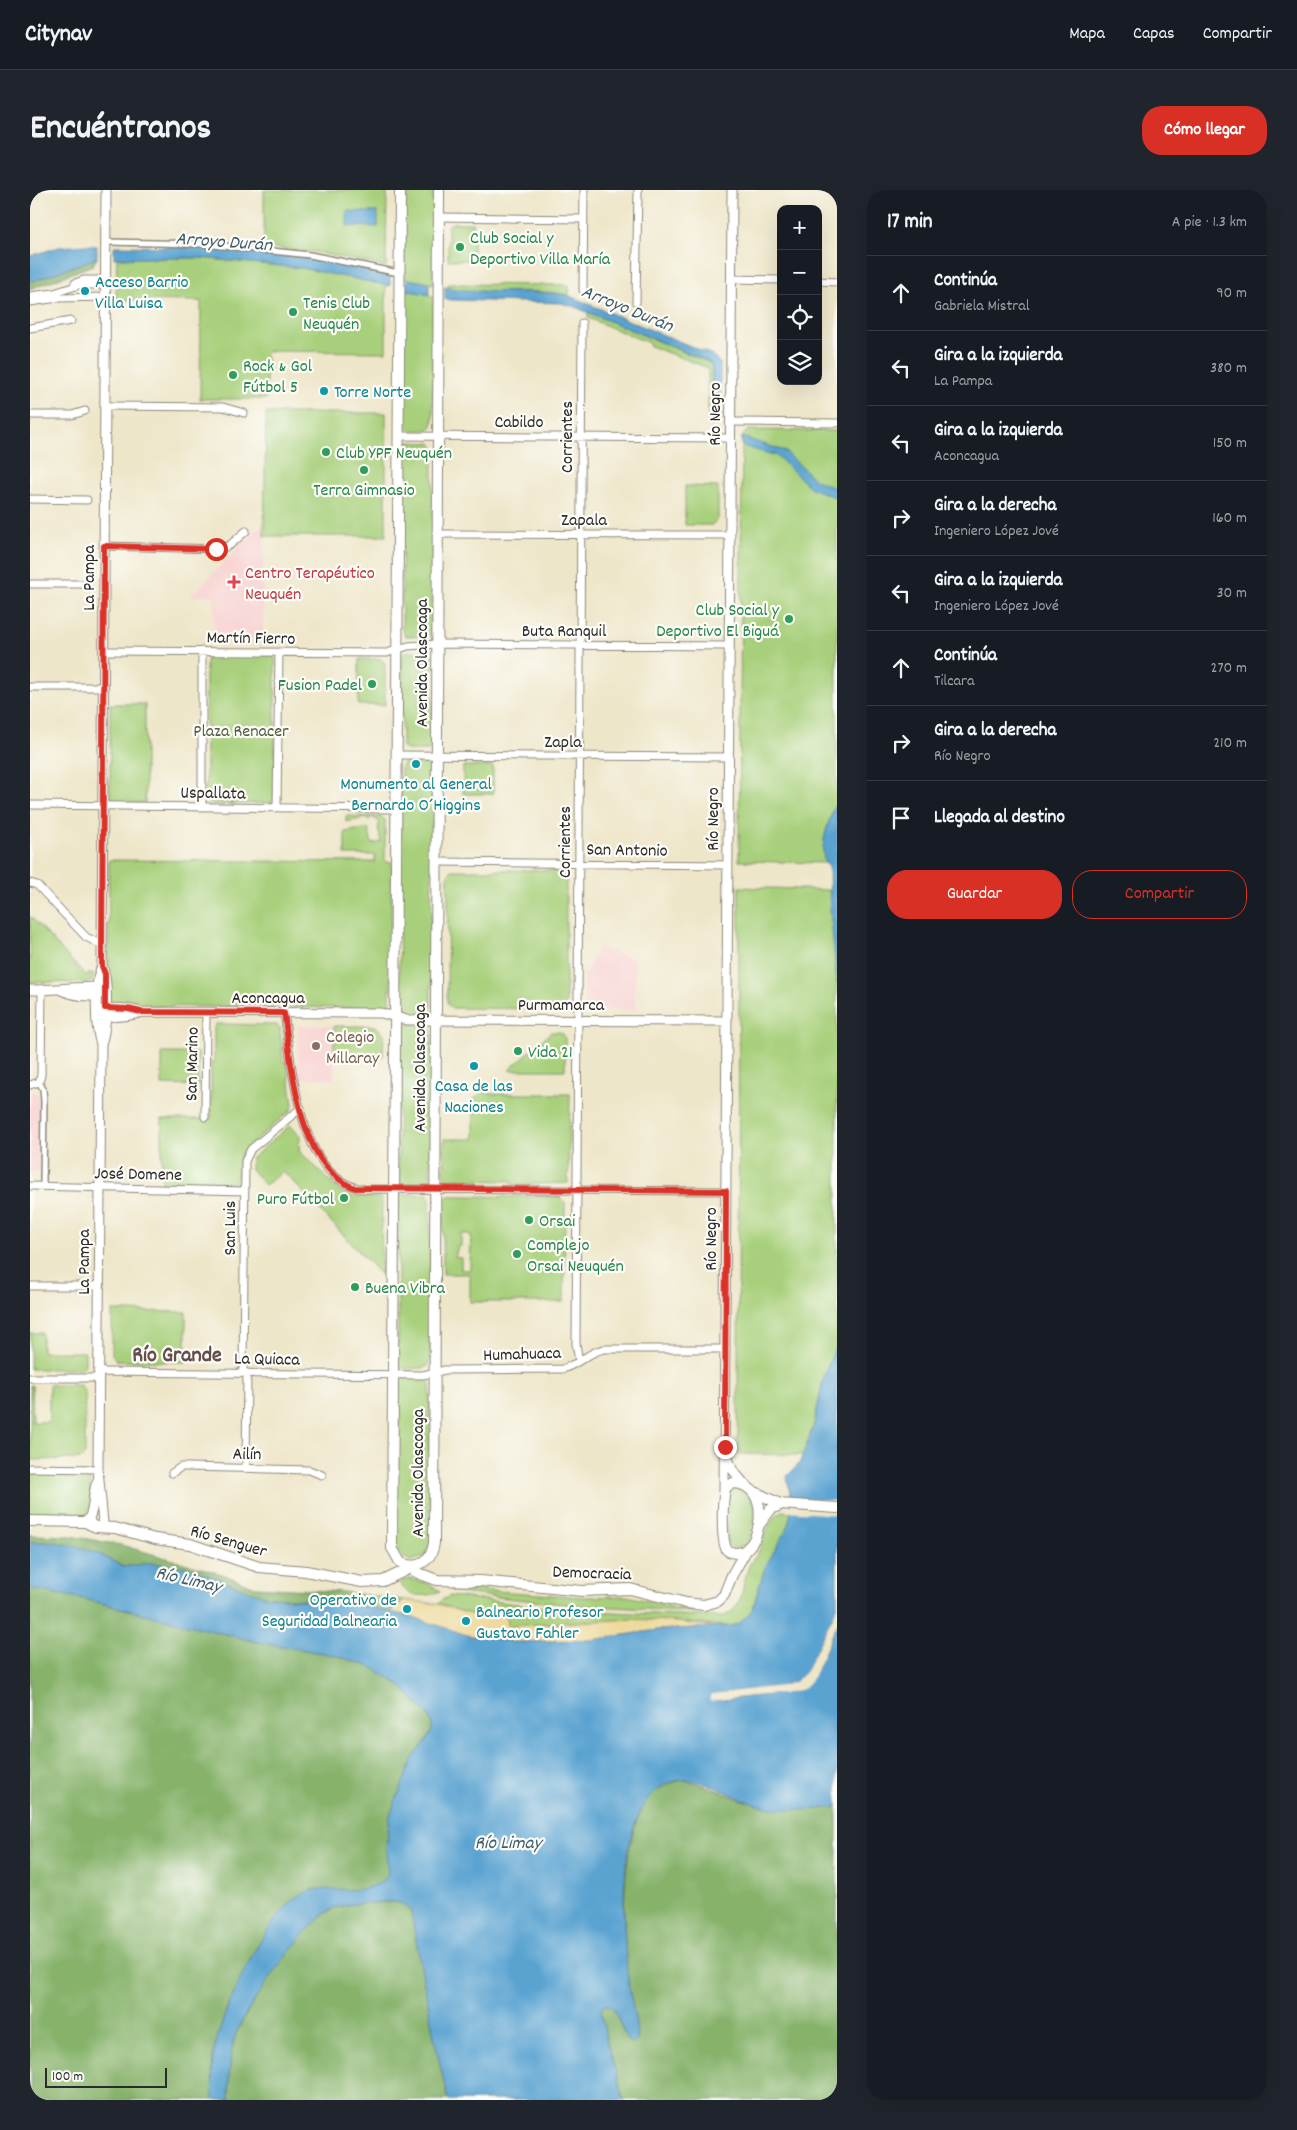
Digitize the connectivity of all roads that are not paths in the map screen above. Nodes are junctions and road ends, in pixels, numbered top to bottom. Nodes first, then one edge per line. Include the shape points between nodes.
1 (106, 190) edge
2 (400, 190) edge
3 (439, 190) edge
4 (584, 190) edge
5 (638, 190) edge
6 (732, 190) edge
7 (438, 217) junction
8 (583, 219) junction
9 (106, 242) junction
10 (400, 273) junction
11 (731, 279) junction
12 (777, 280) edge
13 (822, 281) edge
14 (106, 282) junction
15 (837, 282) edge
16 (583, 290) dead end
17 (30, 296) edge
18 (106, 297) junction
19 (30, 302) edge
20 (636, 302) dead end
21 (71, 321) dead end
22 (582, 323) dead end
23 (30, 328) edge
24 (105, 406) junction
25 (85, 411) dead end
26 (244, 414) dead end
27 (30, 415) edge
28 (730, 422) junction
29 (837, 424) edge
30 (398, 436) junction
31 (438, 436) junction
32 (581, 437) junction
33 (730, 438) junction
34 (30, 499) edge
35 (87, 500) dead end
36 (246, 531) dead end
37 (437, 534) junction
38 (580, 534) junction
39 (730, 535) junction
40 (104, 546) junction
41 (30, 584) edge
42 (85, 584) dead end
43 (437, 644) junction
44 (580, 645) junction
45 (729, 646) junction
46 (398, 649) junction
47 (104, 651) junction
48 (202, 651) junction
49 (279, 652) junction
50 (30, 687) edge
51 (103, 687) junction
52 (397, 755) junction
53 (436, 755) junction
54 (579, 756) junction
55 (729, 757) junction
56 (30, 805) edge
57 (103, 805) junction
58 (202, 806) junction
59 (277, 808) junction
60 (396, 809) junction
61 (436, 862) junction
62 (578, 863) junction
63 (728, 865) junction
64 (30, 883) edge
65 (102, 945) junction
66 (30, 990) edge
67 (42, 990) junction
68 (100, 991) junction
69 (102, 1012) junction
70 (206, 1013) junction
71 (284, 1013) junction
72 (395, 1016) junction
73 (436, 1020) junction
74 (578, 1020) junction
75 (727, 1021) junction
76 (39, 1082) junction
77 (30, 1084) edge
78 (301, 1108) junction
79 (205, 1117) dead end
80 (30, 1186) edge
81 (43, 1186) junction
82 (100, 1187) junction
83 (394, 1190) junction
84 (435, 1190) junction
85 (577, 1190) junction
86 (245, 1191) junction
87 (726, 1191) junction
88 (30, 1286) edge
89 (99, 1286) junction
90 (726, 1349) junction
91 (579, 1361) junction
92 (434, 1372) junction
93 (245, 1373) junction
94 (99, 1375) junction
95 (393, 1375) junction
96 (30, 1378) edge
97 (725, 1447) junction
98 (30, 1468) edge
99 (246, 1468) junction
100 (98, 1469) junction
101 (172, 1473) dead end
102 (322, 1475) dead end
103 (748, 1488) junction
104 (724, 1494) junction
105 (784, 1504) junction
106 (837, 1508) edge
107 (30, 1521) edge
108 (95, 1526) junction
109 (759, 1526) junction
110 (748, 1547) junction
111 (411, 1566) junction

1 - 9 street, La Pampa
2 - 10 main road, Avenida Olascoaga
3 - 7 main road, Avenida Olascoaga
4 - 8 street
5 - 20 street
6 - 11 street, Río Negro
7 - 8 street
7 - 31 main road, Avenida Olascoaga
8 - 16 street
9 - 10 street via 204,244 310,255
9 - 14 street, La Pampa
10 - 30 main road, Avenida Olascoaga
11 - 12 street
11 - 28 street, Río Negro
13 - 15 street
14 - 17 street via 89,282 54,293
14 - 18 street, La Pampa
18 - 19 street
18 - 24 street, La Pampa
21 - 23 street
22 - 32 street, Corrientes
24 - 26 street via 223,407
24 - 40 street, La Pampa
25 - 27 street via 72,415
28 - 29 street
28 - 33 street, Río Negro
30 - 31 street, Cabildo
30 - 46 main road, Avenida Olascoaga
31 - 32 street, Cabildo
31 - 37 main road, Avenida Olascoaga
32 - 33 street, Cabildo
32 - 38 street, Corrientes
33 - 39 street, Río Negro
34 - 35 street
36 - 40 street via 220,549
37 - 38 street, Zapala
37 - 43 main road, Avenida Olascoaga
38 - 39 street, Zapala
38 - 44 street, Corrientes
39 - 45 street, Río Negro
40 - 47 street, La Pampa
41 - 42 street
43 - 44 street, Buta Ranquil
43 - 46 street, Buta Ranquil
43 - 53 main road, Avenida Olascoaga
44 - 45 street, Buta Ranquil
44 - 54 street, Corrientes
45 - 55 street, Río Negro
46 - 49 street, Martín Fierro via 387,653
46 - 52 main road, Avenida Olascoaga
47 - 48 street, Martín Fierro
47 - 51 street, La Pampa
48 - 49 street, Martín Fierro
48 - 58 street
49 - 59 street
50 - 51 street
51 - 57 street, La Pampa
52 - 53 street, Zapla
52 - 60 main road, Avenida Olascoaga
53 - 54 street, Zapla
53 - 61 main road, Avenida Olascoaga
54 - 55 street, Zapla
54 - 62 street, Corrientes
55 - 63 street, Río Negro
56 - 57 street, Uspallata
57 - 58 street, Uspallata
57 - 65 street, La Pampa
58 - 59 street, Uspallata
59 - 60 street, Uspallata
60 - 72 main road, Avenida Olascoaga
61 - 62 street, San Antonio
61 - 73 main road, Avenida Olascoaga
62 - 63 street, San Antonio
62 - 74 street, Corrientes
63 - 75 street, Río Negro
64 - 65 street via 37,885 88,939
65 - 68 street, La Pampa via 102,966 98,974
66 - 67 street
67 - 68 street via 74,994
67 - 76 street
68 - 69 street, La Pampa
69 - 70 street, Aconcagua via 126,1016 141,1012
69 - 82 street, La Pampa via 97,1033 101,1044
70 - 71 street, Aconcagua
70 - 79 street, San Marino
71 - 72 street, Aconcagua via 381,1013
71 - 78 street
72 - 73 street, Purmamarca via 407,1020
72 - 83 main road, Avenida Olascoaga
73 - 74 street, Purmamarca
73 - 84 main road, Avenida Olascoaga
74 - 75 street, Purmamarca
74 - 85 street, Corrientes
75 - 87 street, Río Negro
76 - 77 street
76 - 81 street via 44,1101
78 - 83 street via 314,1150 337,1178 355,1188
78 - 86 street, San Luis via 248,1152 244,1166
80 - 81 street, José Domene
81 - 82 street, José Domene
82 - 86 street, José Domene
82 - 89 street, La Pampa
83 - 84 street
83 - 95 main road, Avenida Olascoaga
84 - 85 street
84 - 92 main road, Avenida Olascoaga
85 - 87 street
85 - 91 street, Corrientes via 576,1344
86 - 93 street, San Luis
87 - 90 street, Río Negro
88 - 89 street
89 - 94 street, La Pampa
90 - 91 street, Humahuaca via 604,1349 594,1351
90 - 97 street, Río Negro
91 - 92 street, Humahuaca via 556,1369
92 - 95 street, La Quiaca
92 - 111 main road, Avenida Olascoaga via 434,1543 428,1559
93 - 94 street, La Quiaca
93 - 95 street, La Quiaca
93 - 99 street, San Luis
94 - 96 street, La Quiaca
94 - 100 street, La Pampa
95 - 111 main road, Avenida Olascoaga via 391,1543 396,1558
97 - 103 street, Río Negro via 732,1469
97 - 104 street, Río Negro
98 - 100 street
99 - 101 street, Ailín via 184,1467
99 - 102 street, Ailín via 309,1470
100 - 108 street, La Pampa via 94,1508 89,1518
103 - 104 main road via 738,1483 729,1484
103 - 105 main road via 771,1501
103 - 109 main road, Río Negro via 759,1506
104 - 110 main road, Río Negro via 725,1546 734,1553
105 - 106 main road
105 - 109 main road via 771,1509
107 - 108 main road, Río Senguer via 78,1522
108 - 111 main road, Río Senguer via 190,1544 259,1567 306,1571 354,1581 383,1581
109 - 110 main road
110 - 111 main road, Democracia via 724,1595 718,1601 704,1605 630,1588 582,1591 437,1580

